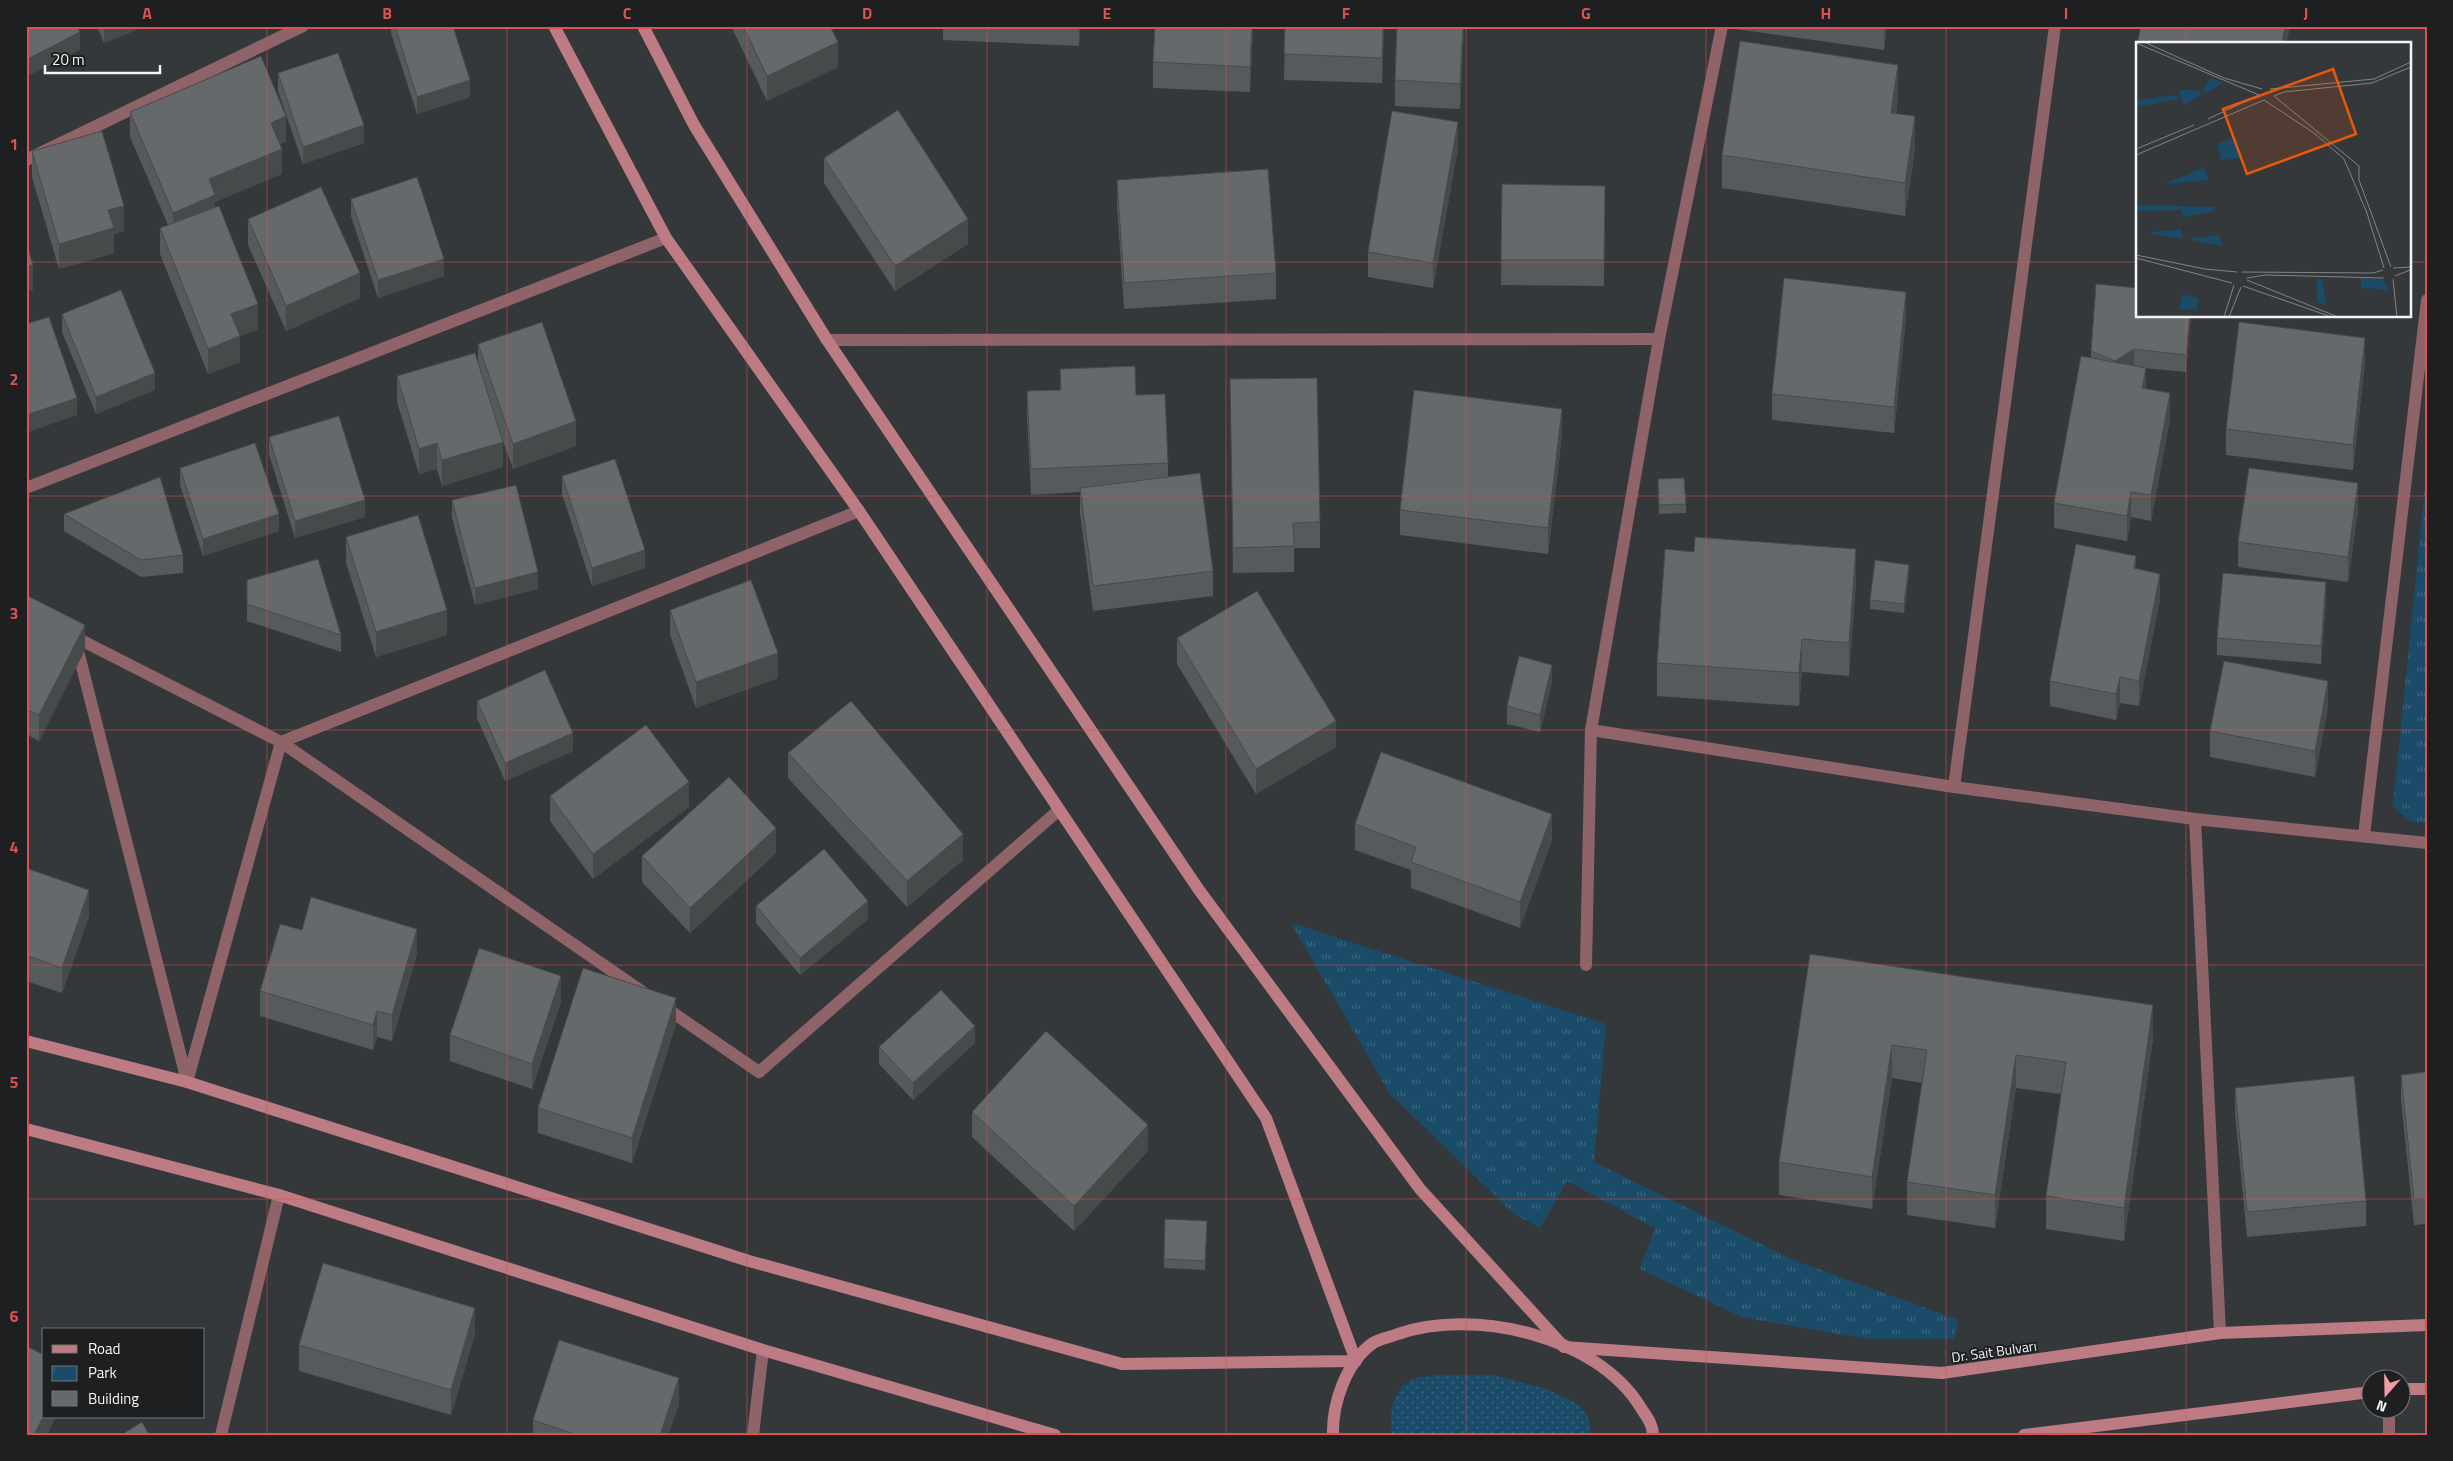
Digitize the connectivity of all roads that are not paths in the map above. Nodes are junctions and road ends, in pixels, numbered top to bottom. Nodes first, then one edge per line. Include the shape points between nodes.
1 (303, 26) edge
2 (554, 26) edge
3 (644, 26) edge
4 (1722, 26) edge
5 (2055, 26) edge
6 (26, 160) edge
7 (666, 238) junction
8 (2427, 300) edge
9 (2425, 325) edge
10 (1660, 339) junction
11 (827, 340) junction
12 (26, 488) edge
13 (859, 510) junction
14 (59, 630) edge
15 (75, 638) junction
16 (1591, 730) junction
17 (281, 742) junction
18 (1954, 787) junction
19 (1059, 810) junction
20 (2195, 819) junction
21 (2364, 835) junction
22 (2427, 844) edge
23 (1586, 965) dead end
24 (26, 1041) edge
25 (187, 1082) junction
26 (26, 1129) edge
27 (279, 1195) junction
28 (2427, 1325) edge
29 (2220, 1333) junction
30 (1564, 1347) junction
31 (763, 1350) junction
32 (1356, 1361) junction
33 (2410, 1389) edge
34 (2427, 1389) edge
35 (2360, 1393) edge
36 (2389, 1418) edge
37 (221, 1435) edge
38 (753, 1435) edge
39 (1055, 1435) edge
40 (1333, 1435) edge
41 (1653, 1435) edge
42 (2024, 1435) edge
43 (2389, 1435) edge

1 - 6 street
2 - 7 main road
3 - 11 main road via 694,125
4 - 10 street
5 - 18 street
7 - 12 street
7 - 13 main road
8 - 9 street
9 - 21 street
10 - 11 street
10 - 16 street
11 - 30 main road via 1208,903 1420,1190
13 - 17 street
13 - 19 main road
14 - 15 street
15 - 17 street
15 - 25 street
16 - 18 street
16 - 23 street
17 - 19 street via 759,1072
17 - 25 street
18 - 20 street
19 - 32 main road via 1266,1118
20 - 21 street
20 - 29 street
21 - 22 street
24 - 25 main road
25 - 32 main road via 749,1261 1122,1364
26 - 27 main road
27 - 31 main road
27 - 37 street
28 - 29 main road, Dr. Sait Bulvarı
29 - 30 main road, Dr. Sait Bulvarı via 1942,1373
30 - 32 main road via 1545,1338 1502,1327 1456,1323 1410,1330 1373,1343
30 - 41 main road via 1610,1373 1633,1394 1653,1428
31 - 38 street
31 - 39 main road
32 - 40 main road via 1346,1377 1332,1418
33 - 34 main road
35 - 42 main road
36 - 43 street

